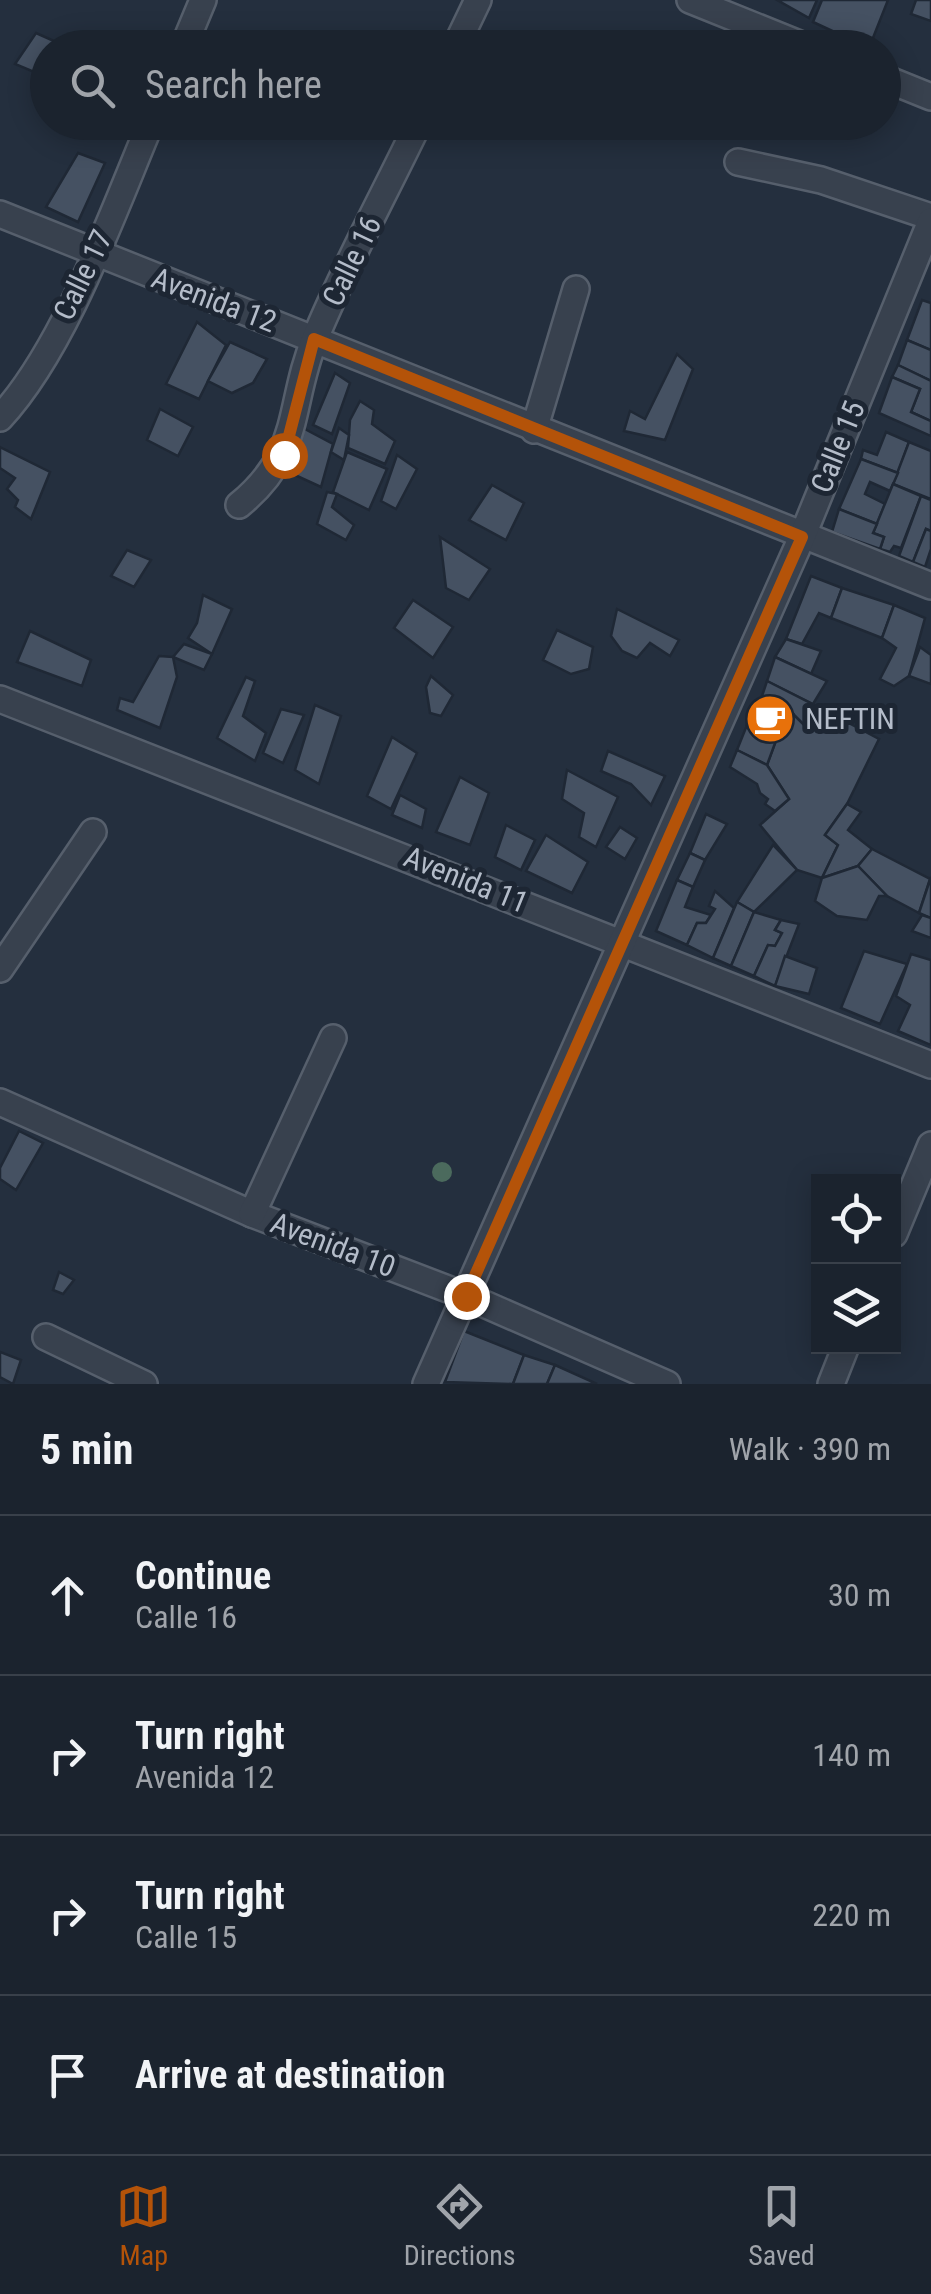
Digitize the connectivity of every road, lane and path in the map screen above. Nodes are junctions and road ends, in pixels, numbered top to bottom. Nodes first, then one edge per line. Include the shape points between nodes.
1 (202, 0) edge
2 (478, 0) edge
3 (690, 0) edge
4 (190, 30) edge
5 (464, 30) edge
6 (764, 30) edge
7 (901, 85) edge
8 (931, 96) edge
9 (144, 140) edge
10 (410, 140) edge
11 (738, 162) dead end
12 (0, 214) edge
13 (931, 219) edge
14 (96, 254) junction
15 (576, 290) dead end
16 (314, 339) junction
17 (0, 418) edge
18 (534, 430) junction
19 (239, 505) dead end
20 (802, 537) junction
21 (931, 586) edge
22 (0, 699) edge
23 (93, 832) dead end
24 (624, 943) junction
25 (0, 969) edge
26 (333, 1038) dead end
27 (931, 1066) edge
28 (0, 1102) edge
29 (931, 1145) edge
30 (252, 1214) junction
31 (901, 1217) edge
32 (466, 1296) junction
33 (46, 1336) dead end
34 (843, 1354) edge
35 (144, 1384) edge
36 (426, 1384) edge
37 (667, 1384) edge
38 (831, 1384) edge

1 - 4 street
2 - 5 street
3 - 6 street
7 - 8 street
9 - 14 street, Calle 17
10 - 16 street, Calle 16
11 - 13 street via 821,180
12 - 14 street, Avenida 12
13 - 20 street, Calle 15
14 - 16 street, Avenida 12
14 - 17 street, Calle 17 via 24,392
15 - 18 street
16 - 18 street, Avenida 12
16 - 19 street, Calle 16 via 284,455 263,486
18 - 20 street, Avenida 12
20 - 21 street, Avenida 12
20 - 24 street, Calle 15
22 - 24 street, Avenida 11
23 - 25 street
24 - 27 street, Avenida 11
24 - 32 street, Calle 15
26 - 30 street
28 - 30 street, Avenida 10
29 - 31 street
30 - 32 street, Avenida 10
32 - 36 street, Calle 15
32 - 37 street, Avenida 10
33 - 35 street
34 - 38 street

